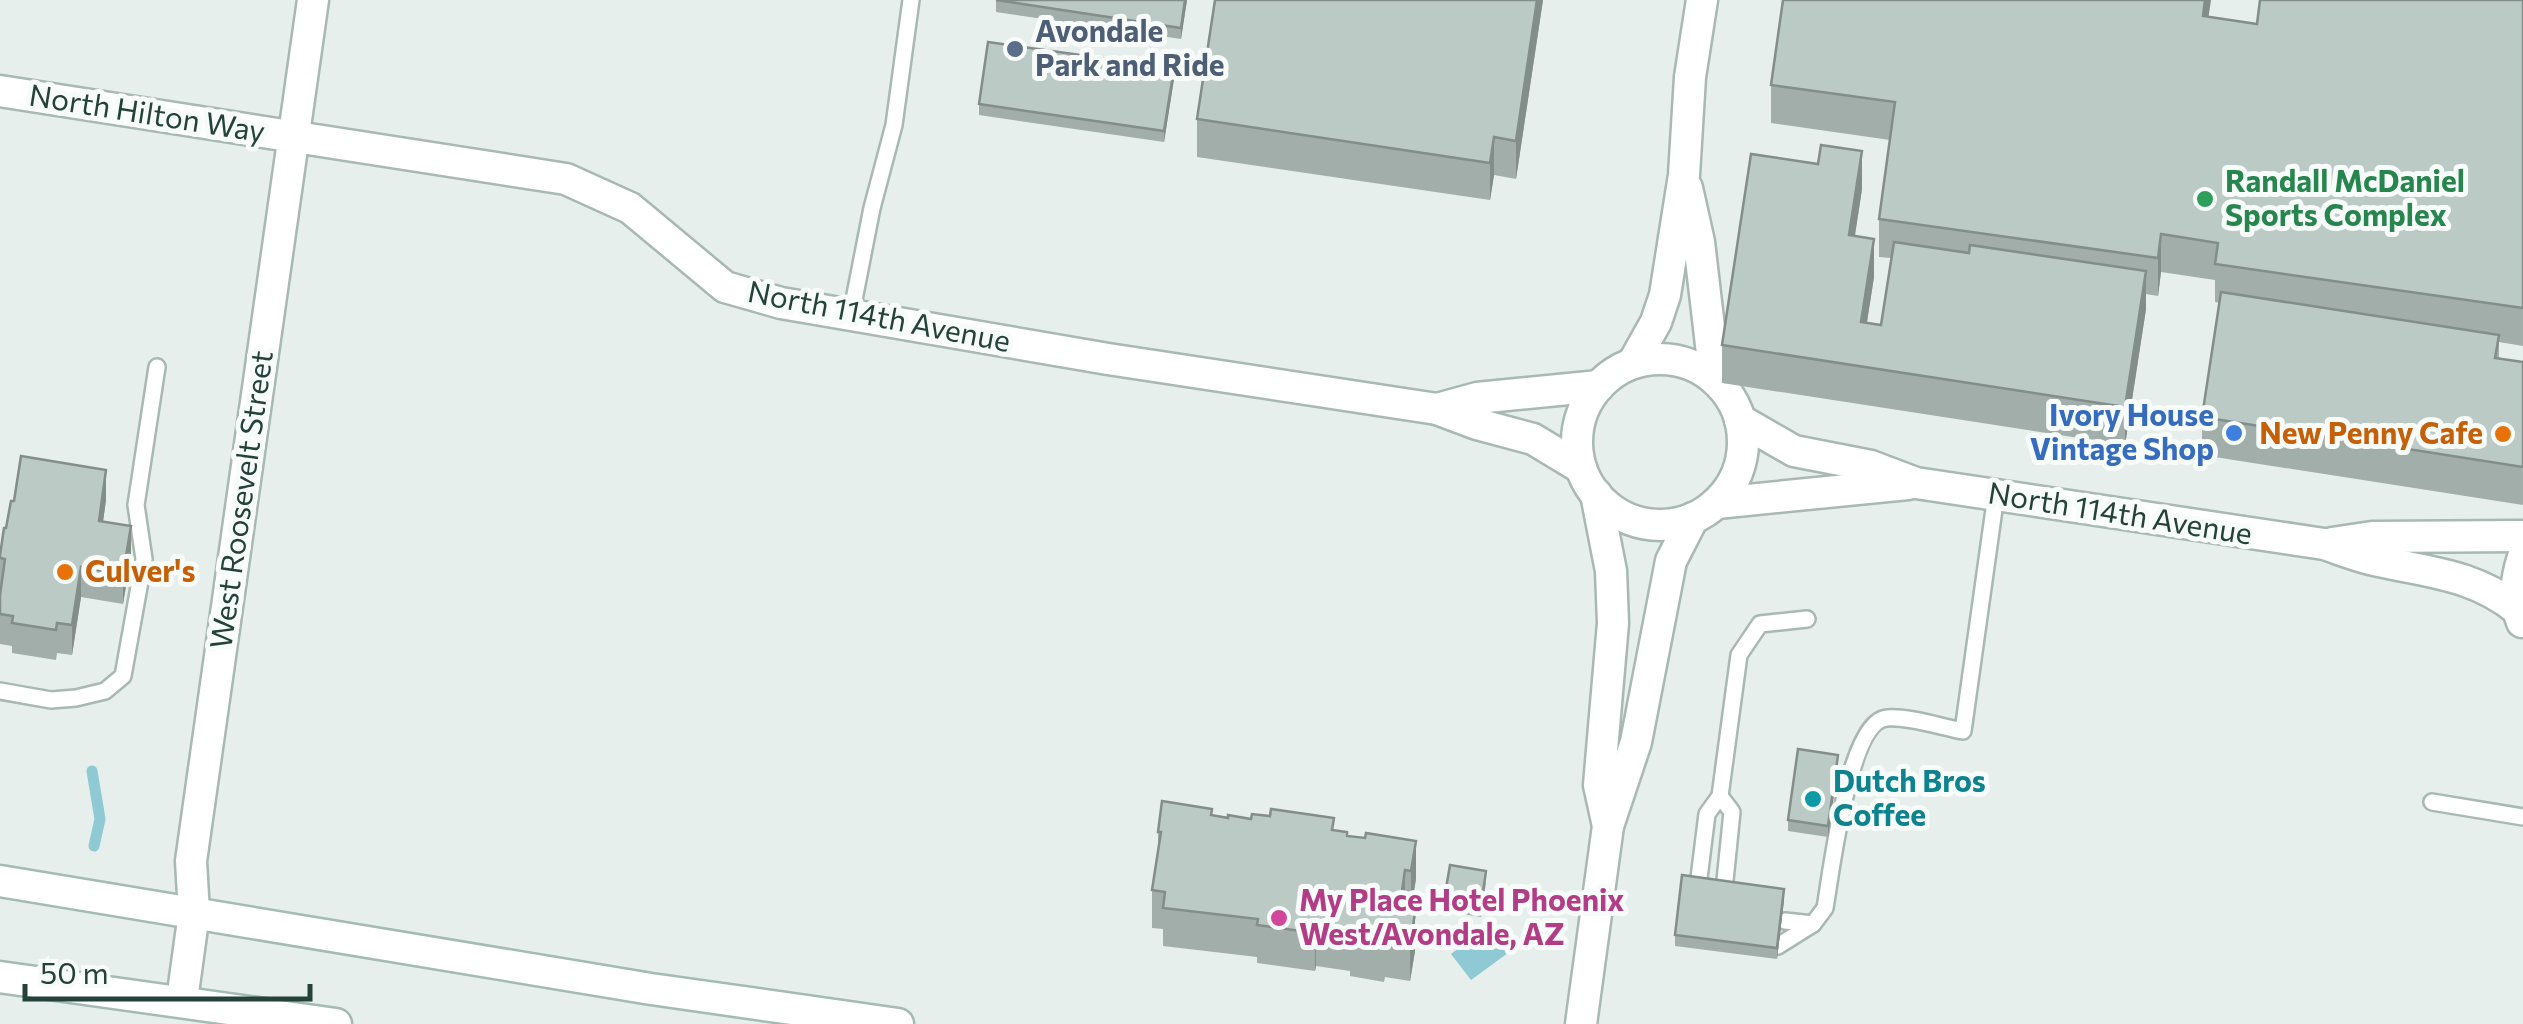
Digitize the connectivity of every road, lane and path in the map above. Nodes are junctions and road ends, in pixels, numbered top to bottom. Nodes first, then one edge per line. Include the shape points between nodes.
1 (313, 0) edge
2 (911, 0) edge
3 (1702, 0) edge
4 (0, 91) edge
5 (294, 137) junction
6 (1684, 175) junction
7 (851, 315) junction
8 (1633, 363) junction
9 (157, 366) dead end
10 (1715, 379) junction
11 (1599, 386) junction
12 (1437, 409) junction
13 (1740, 420) junction
14 (1588, 481) junction
15 (1916, 483) junction
16 (1996, 495) junction
17 (1705, 510) junction
18 (2523, 536) edge
19 (2324, 544) junction
20 (2523, 557) edge
21 (2520, 617) edge
22 (1807, 620) dead end
23 (0, 691) edge
24 (1720, 796) junction
25 (2432, 802) dead end
26 (2523, 817) edge
27 (1608, 826) junction
28 (0, 881) edge
29 (1698, 886) edge
30 (1724, 890) edge
31 (194, 913) junction
32 (1785, 921) edge
33 (1812, 924) junction
34 (1778, 946) edge
35 (0, 977) edge
36 (181, 1012) edge
37 (336, 1024) edge
38 (898, 1024) edge
39 (1581, 1024) edge

1 - 5 street, West Roosevelt Street
2 - 7 lane via 894,126
3 - 6 street
4 - 5 street, North Hilton Way
5 - 7 street, North 114th Avenue via 566,179 630,208 725,287
5 - 31 street, West Roosevelt Street via 191,861
6 - 8 street via 1665,295
6 - 10 street via 1700,242
7 - 12 street, North 114th Avenue
8 - 10 street via 1662,358
8 - 11 street
9 - 23 lane via 136,505 144,559 122,676 105,691 76,698
10 - 13 street
11 - 12 street via 1476,398
11 - 14 street via 1579,424
12 - 14 street via 1533,439
13 - 15 street, North 114th Avenue via 1794,451 1871,466
13 - 17 street via 1740,465 1731,485
14 - 17 street via 1630,520 1673,524
14 - 27 street via 1611,571 1599,785
15 - 16 street, North 114th Avenue
15 - 17 street, North 114th Avenue
16 - 19 street, North 114th Avenue
16 - 33 lane via 1963,731 1885,718 1872,724 1856,752 1825,908
17 - 27 street via 1671,562 1636,742
18 - 19 street, North 114th Avenue via 2372,537
19 - 21 street, North 114th Avenue via 2481,585
20 - 21 street via 2515,584
22 - 24 lane via 1760,624 1739,655
24 - 29 lane via 1707,814
24 - 30 lane via 1732,812
25 - 26 lane
27 - 39 street
28 - 31 street
31 - 36 street, West Roosevelt Street
31 - 38 street
32 - 33 lane
33 - 34 lane
35 - 36 street
36 - 37 street

